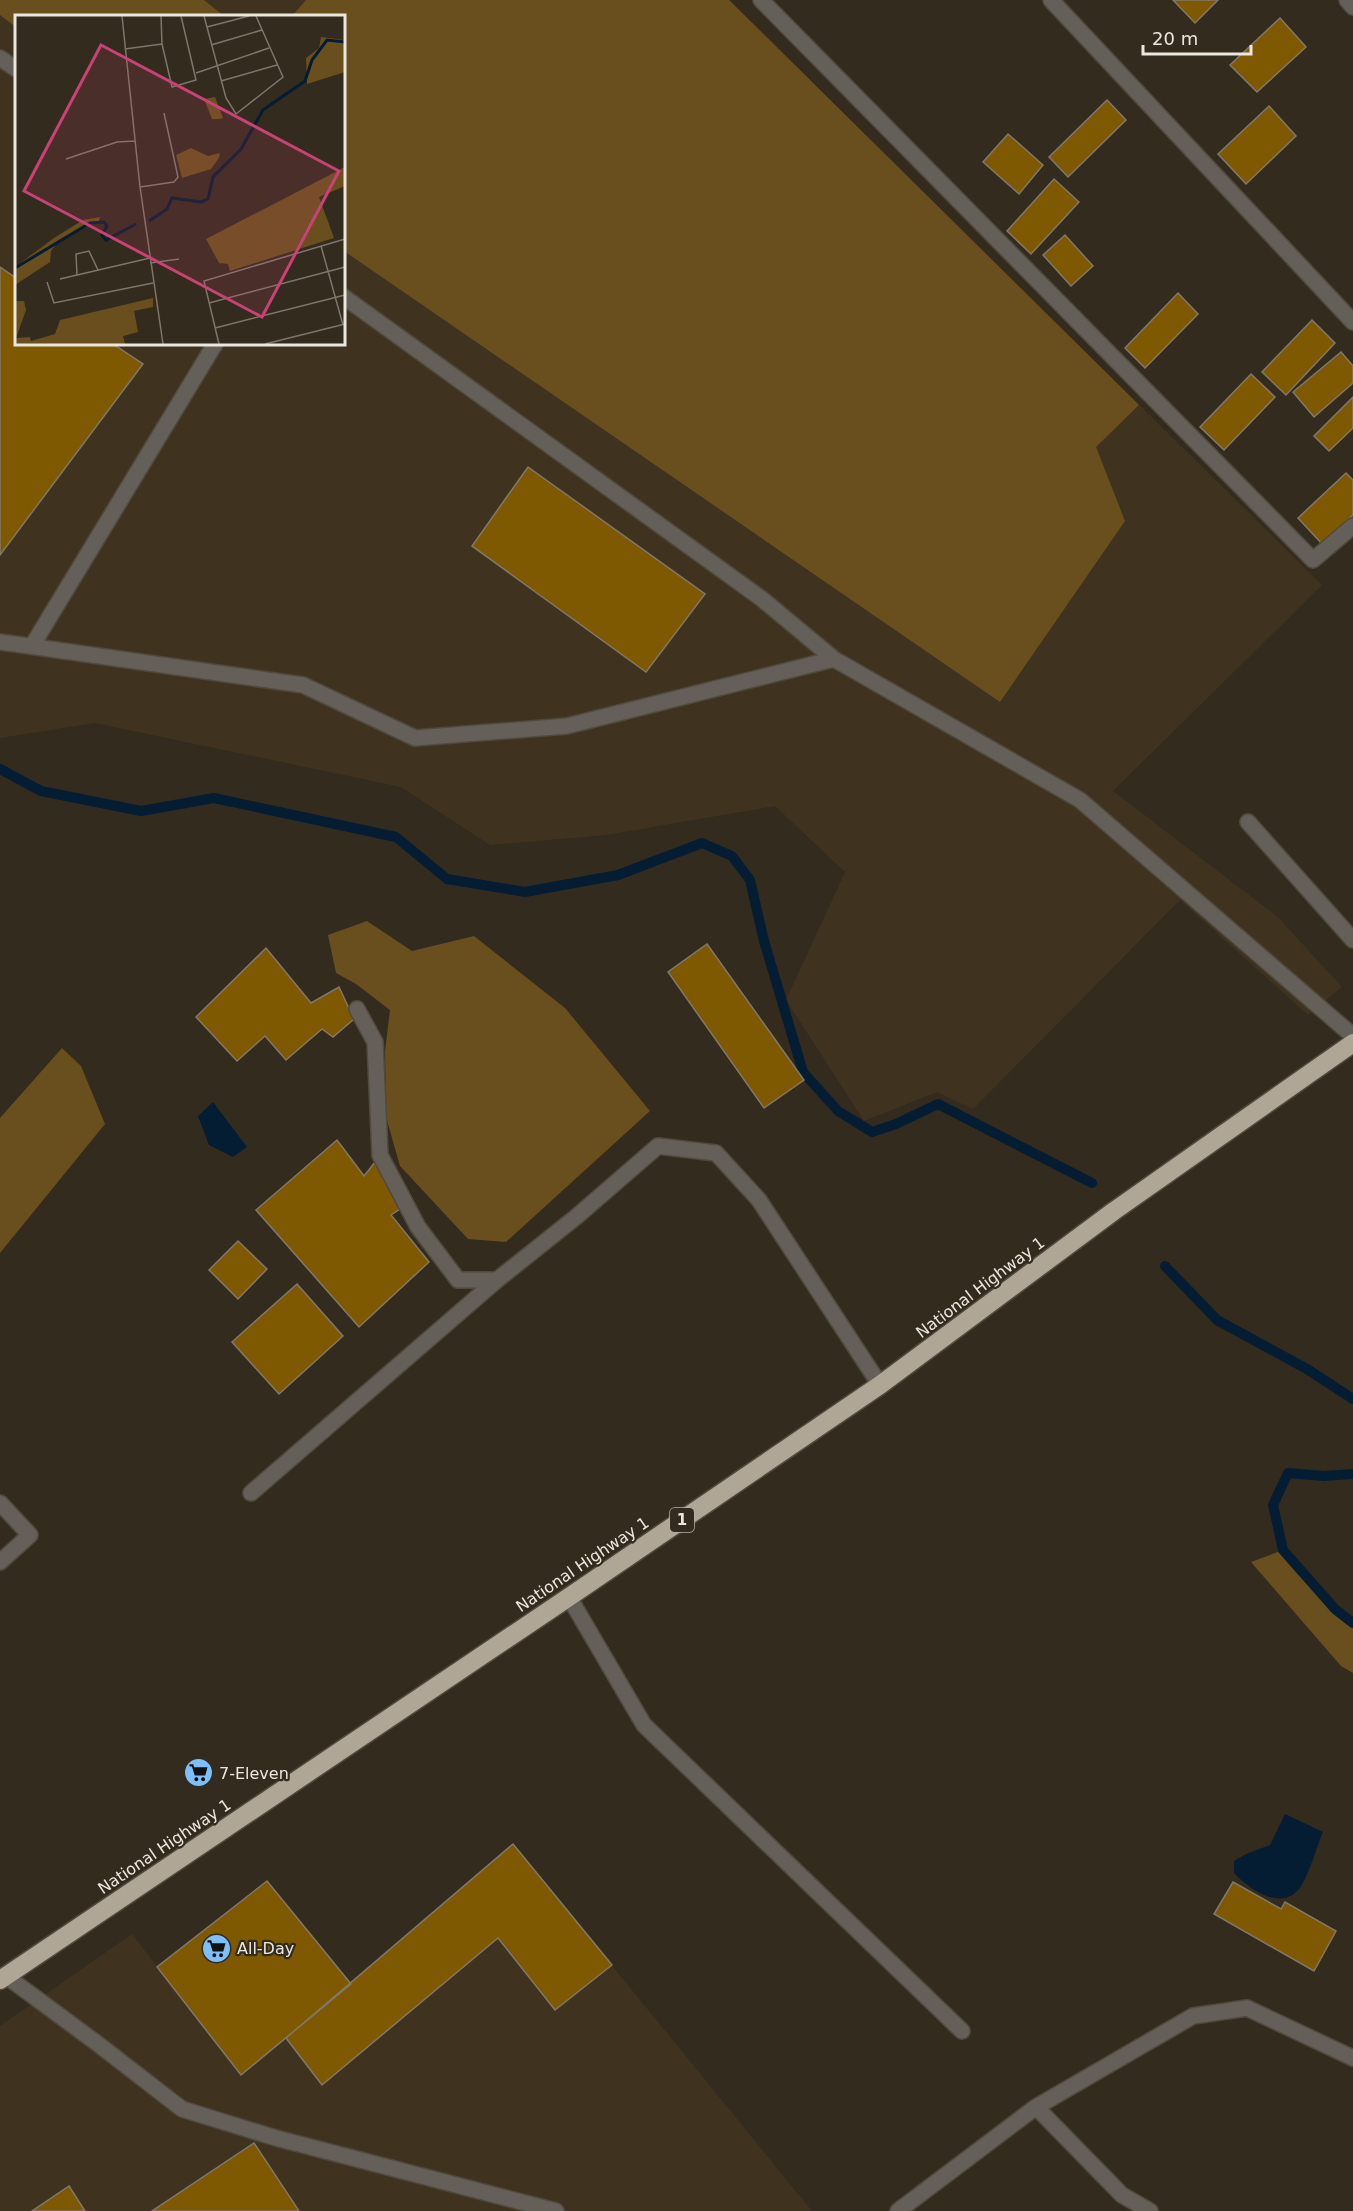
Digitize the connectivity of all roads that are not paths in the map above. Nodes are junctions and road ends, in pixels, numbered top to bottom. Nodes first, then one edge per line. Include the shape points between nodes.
1 (761, 0) edge
2 (1051, 0) edge
3 (1347, 0) edge
4 (1353, 7) edge
5 (0, 58) edge
6 (15, 68) edge
7 (345, 298) edge
8 (1353, 322) edge
9 (214, 345) edge
10 (1353, 526) edge
11 (0, 642) edge
12 (32, 646) junction
13 (834, 659) junction
14 (1248, 822) dead end
15 (1353, 940) edge
16 (357, 1009) dead end
17 (1353, 1036) edge
18 (1353, 1043) edge
19 (497, 1280) junction
20 (880, 1385) junction
21 (251, 1493) dead end
22 (0, 1503) edge
23 (0, 1562) edge
24 (569, 1597) junction
25 (3, 1978) edge
26 (962, 2031) dead end
27 (1353, 2058) edge
28 (1036, 2107) junction
29 (556, 2211) edge
30 (897, 2211) edge
31 (1150, 2211) edge

1 - 10 street via 1313,560
2 - 8 street
3 - 4 street
5 - 6 street
7 - 13 street via 762,599
9 - 12 street
11 - 12 street
12 - 13 street via 303,685 415,738 567,726
13 - 17 street via 1080,800
14 - 15 street
16 - 19 street via 375,1042 380,1155 418,1227 458,1280
18 - 20 highway, National Highway 1 / 1 via 1114,1211
19 - 20 street via 658,1146 716,1153 759,1200
19 - 21 street
20 - 24 highway, National Highway 1 / 1
22 - 23 street via 30,1535
24 - 25 highway, National Highway 1 / 1
24 - 26 street via 644,1725
25 - 29 street via 182,2109 276,2138
27 - 28 street via 1247,2008 1193,2016
28 - 30 street
28 - 31 street via 1122,2195

